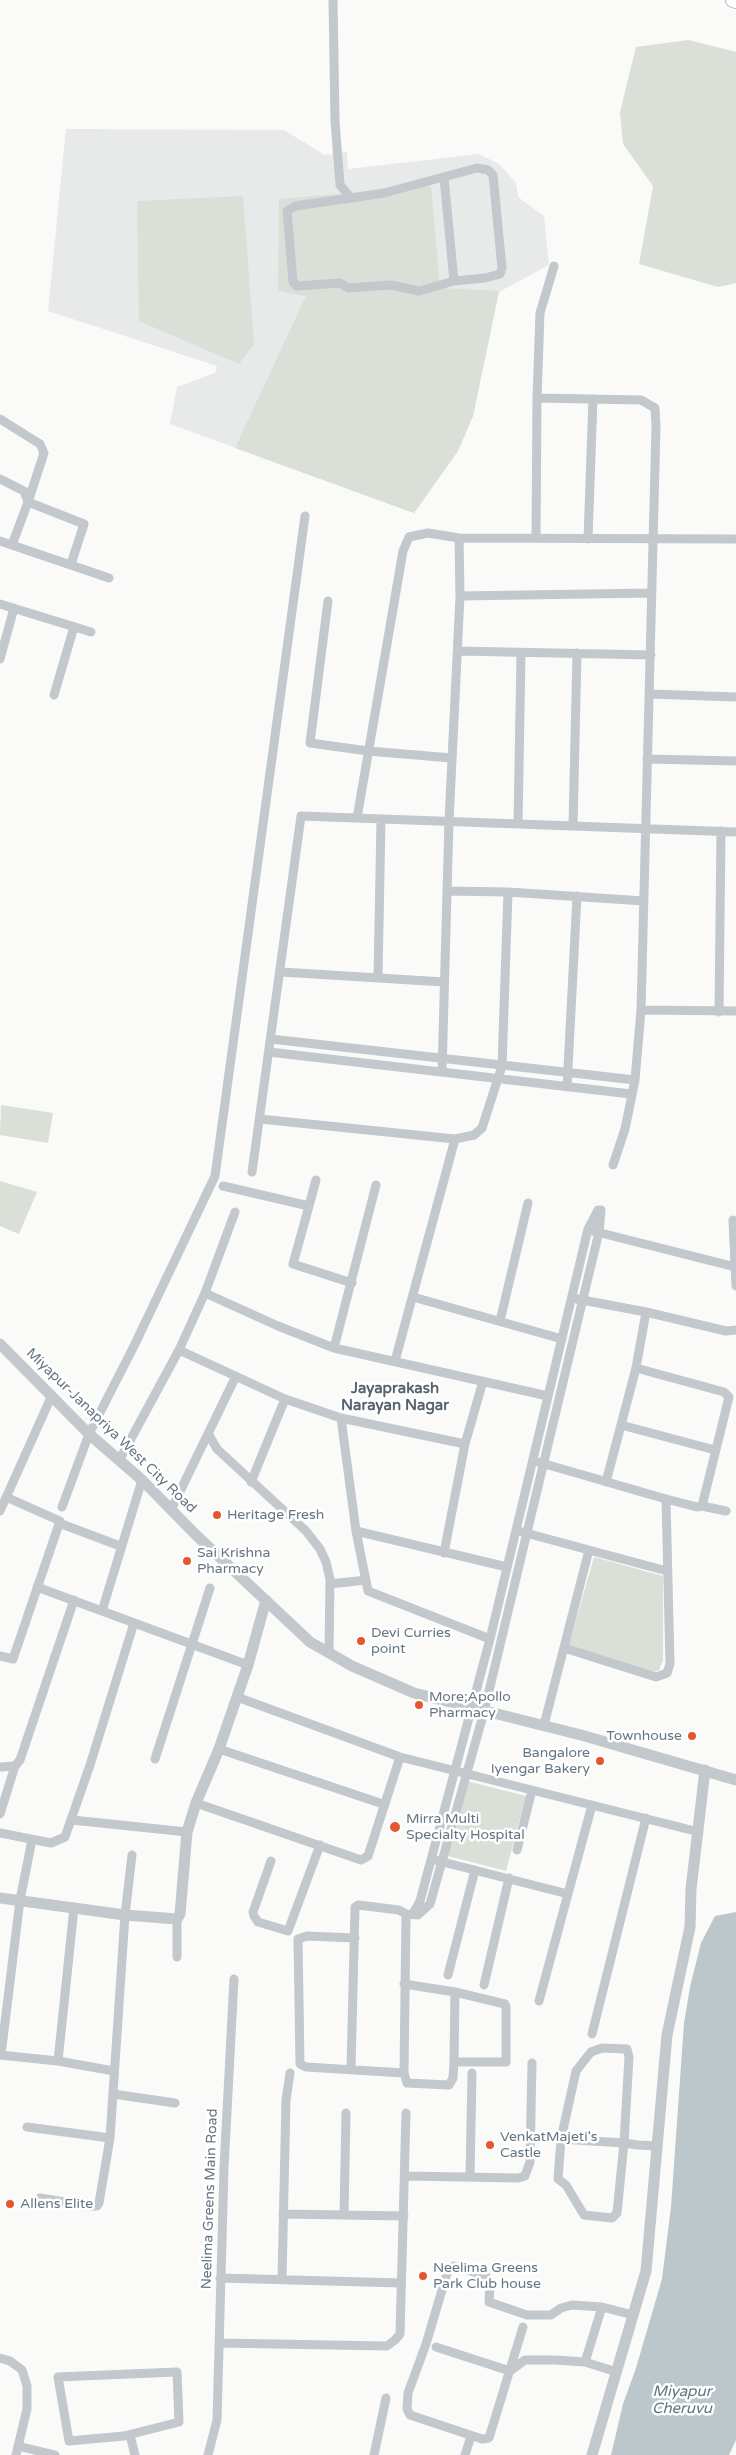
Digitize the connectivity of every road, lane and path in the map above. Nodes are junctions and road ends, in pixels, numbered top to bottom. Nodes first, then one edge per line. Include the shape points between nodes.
1 (333, 0) edge
2 (444, 178) junction
3 (351, 198) junction
4 (554, 266) dead end
5 (454, 281) junction
6 (537, 398) junction
7 (592, 399) junction
8 (0, 419) edge
9 (0, 480) edge
10 (28, 502) junction
11 (305, 516) dead end
12 (459, 538) junction
13 (536, 538) junction
14 (653, 538) junction
15 (588, 539) junction
16 (736, 539) edge
17 (0, 540) edge
18 (12, 545) junction
19 (71, 564) junction
20 (109, 578) dead end
21 (652, 593) junction
22 (460, 596) junction
23 (328, 601) dead end
24 (0, 604) edge
25 (14, 608) junction
26 (74, 627) junction
27 (91, 632) dead end
28 (458, 651) junction
29 (521, 653) junction
30 (577, 653) junction
31 (651, 655) junction
32 (0, 659) edge
33 (649, 694) junction
34 (54, 695) dead end
35 (736, 697) edge
36 (368, 751) junction
37 (452, 758) junction
38 (647, 759) junction
39 (736, 761) edge
40 (357, 818) junction
41 (381, 820) junction
42 (449, 821) junction
43 (518, 824) junction
44 (573, 826) junction
45 (646, 828) junction
46 (722, 831) junction
47 (736, 832) edge
48 (448, 891) junction
49 (508, 892) junction
50 (577, 896) junction
51 (644, 901) junction
52 (281, 972) junction
53 (378, 977) junction
54 (444, 982) junction
55 (641, 1010) junction
56 (736, 1011) edge
57 (719, 1012) junction
58 (271, 1039) junction
59 (269, 1052) junction
60 (444, 1058) junction
61 (502, 1066) junction
62 (442, 1072) junction
63 (568, 1073) junction
64 (498, 1078) junction
65 (636, 1080) junction
66 (567, 1087) junction
67 (631, 1094) junction
68 (260, 1119) junction
69 (455, 1139) junction
70 (613, 1165) dead end
71 (252, 1172) dead end
72 (316, 1180) dead end
73 (376, 1185) dead end
74 (223, 1186) dead end
75 (528, 1203) dead end
76 (309, 1206) junction
77 (235, 1212) dead end
78 (733, 1220) dead end
79 (588, 1229) junction
80 (599, 1232) junction
81 (735, 1267) edge
82 (352, 1283) junction
83 (736, 1286) edge
84 (205, 1293) junction
85 (413, 1297) junction
86 (572, 1298) junction
87 (582, 1300) junction
88 (646, 1312) junction
89 (500, 1322) junction
90 (736, 1330) edge
91 (562, 1339) junction
92 (0, 1344) edge
93 (334, 1348) junction
94 (179, 1350) junction
95 (395, 1361) junction
96 (636, 1368) junction
97 (236, 1376) junction
98 (483, 1381) junction
99 (52, 1395) junction
100 (548, 1396) junction
101 (285, 1399) junction
102 (341, 1418) junction
103 (621, 1425) junction
104 (89, 1434) junction
105 (209, 1435) junction
106 (465, 1444) junction
107 (715, 1450) junction
108 (120, 1460) junction
109 (533, 1461) junction
110 (543, 1464) junction
111 (142, 1480) junction
112 (251, 1482) junction
113 (606, 1482) junction
114 (6, 1497) junction
115 (666, 1499) junction
116 (702, 1506) junction
117 (62, 1507) dead end
118 (0, 1510) edge
119 (171, 1510) junction
120 (726, 1511) dead end
121 (59, 1523) junction
122 (356, 1531) junction
123 (516, 1531) junction
124 (527, 1534) junction
125 (120, 1546) junction
126 (589, 1550) junction
127 (444, 1553) junction
128 (507, 1568) junction
129 (667, 1570) junction
130 (366, 1580) junction
131 (330, 1584) junction
132 (37, 1587) junction
133 (210, 1588) dead end
134 (74, 1600) junction
135 (266, 1600) junction
136 (102, 1610) junction
137 (134, 1623) junction
138 (490, 1639) junction
139 (193, 1644) junction
140 (564, 1648) junction
141 (329, 1653) junction
142 (0, 1656) edge
143 (248, 1665) junction
144 (236, 1697) junction
145 (478, 1710) junction
146 (544, 1725) junction
147 (220, 1749) junction
148 (400, 1758) junction
149 (155, 1759) dead end
150 (15, 1766) junction
151 (0, 1767) edge
152 (706, 1770) junction
153 (455, 1771) junction
154 (466, 1774) junction
155 (736, 1780) edge
156 (532, 1790) junction
157 (196, 1803) junction
158 (384, 1804) junction
159 (592, 1805) junction
160 (0, 1814) edge
161 (646, 1818) junction
162 (72, 1820) junction
163 (187, 1832) junction
164 (700, 1832) junction
165 (0, 1834) edge
166 (32, 1840) junction
167 (320, 1846) junction
168 (517, 1850) dead end
169 (132, 1855) dead end
170 (431, 1859) junction
171 (271, 1861) dead end
172 (441, 1862) junction
173 (475, 1870) junction
174 (509, 1878) junction
175 (568, 1894) junction
176 (0, 1898) edge
177 (20, 1900) junction
178 (74, 1908) junction
179 (410, 1914) junction
180 (125, 1915) junction
181 (177, 1919) junction
182 (355, 1938) junction
183 (177, 1956) dead end
184 (448, 1975) dead end
185 (234, 1979) dead end
186 (404, 1984) junction
187 (484, 1985) dead end
188 (455, 1992) junction
189 (539, 2001) dead end
190 (592, 2034) dead end
191 (1, 2055) edge
192 (58, 2061) junction
193 (454, 2062) junction
194 (532, 2063) dead end
195 (351, 2069) junction
196 (114, 2071) junction
197 (290, 2073) dead end
198 (472, 2073) dead end
199 (404, 2074) junction
200 (113, 2094) junction
201 (175, 2104) dead end
202 (346, 2113) dead end
203 (406, 2113) dead end
204 (27, 2127) dead end
205 (110, 2138) junction
206 (561, 2139) junction
207 (624, 2143) junction
208 (657, 2146) junction
209 (406, 2176) junction
210 (470, 2177) junction
211 (40, 2198) dead end
212 (283, 2214) junction
213 (344, 2215) junction
214 (404, 2216) junction
215 (220, 2278) junction
216 (282, 2279) junction
217 (401, 2283) junction
218 (602, 2307) junction
219 (633, 2316) junction
220 (523, 2327) dead end
221 (219, 2343) junction
222 (436, 2348) dead end
223 (0, 2358) edge
224 (585, 2362) junction
225 (510, 2371) junction
226 (617, 2372) junction
227 (386, 2398) dead end
228 (130, 2435) junction
229 (471, 2436) junction
230 (17, 2450) edge
231 (56, 2455) edge
232 (135, 2455) edge
233 (208, 2455) edge
234 (374, 2455) edge
235 (464, 2455) edge
236 (592, 2455) edge

1 - 3 street via 335,130 340,185
2 - 3 street
2 - 5 street
2 - 5 street via 477,168 488,170 493,175 500,274
3 - 5 street via 295,206 287,211 293,282 297,286 340,284 348,288 391,285 418,291
4 - 6 street via 540,313
6 - 7 street
6 - 13 street
7 - 14 street via 641,400 655,408
7 - 15 street
8 - 10 street via 40,444 44,453
9 - 10 street via 24,491
10 - 18 street
10 - 19 street via 84,524
11 - 104 street via 215,1176
12 - 13 street
12 - 22 street
12 - 36 street via 416,534 409,537 402,551
13 - 15 street
14 - 15 street
14 - 16 street
14 - 21 street
17 - 18 street
18 - 19 street
19 - 20 street
21 - 22 street
21 - 31 street
22 - 28 street
23 - 36 street via 310,743
24 - 25 street
25 - 26 street
25 - 32 street
26 - 27 street
26 - 34 street
28 - 29 street
28 - 37 street
29 - 30 street
29 - 43 street
30 - 31 street
30 - 44 street
31 - 33 street
33 - 35 street
33 - 38 street
36 - 37 street
36 - 40 street
37 - 42 street
38 - 39 street
38 - 45 street
40 - 41 street
40 - 52 street via 301,816
41 - 42 street
41 - 53 street
42 - 43 street
42 - 48 street
43 - 44 street
44 - 45 street
45 - 46 street
45 - 51 street
46 - 47 street
46 - 57 street
48 - 49 street
48 - 54 street
49 - 50 street
49 - 61 street
50 - 51 street
50 - 63 street
51 - 55 street
52 - 53 street
52 - 58 street
53 - 54 street
54 - 60 street
55 - 57 street
55 - 65 street
56 - 57 street
58 - 59 street
58 - 60 street
59 - 62 street
59 - 68 street
60 - 61 street
60 - 62 street
61 - 63 street
61 - 64 street
62 - 64 street
63 - 65 street
63 - 66 street
64 - 66 street
64 - 69 street via 482,1128 474,1136
65 - 67 street
66 - 67 street
67 - 70 street via 625,1129
68 - 69 street
68 - 71 street
69 - 85 street
72 - 76 street
73 - 82 street
74 - 76 street
75 - 89 street
76 - 82 street via 293,1264
77 - 84 street
78 - 81 street
79 - 80 street
79 - 80 street via 601,1210
79 - 86 street
80 - 81 street
80 - 87 street
81 - 83 street
82 - 93 street
84 - 93 street
84 - 94 street
85 - 89 street
85 - 95 street
86 - 87 street
86 - 91 street
87 - 88 street
87 - 110 street
88 - 90 street via 726,1331
88 - 96 street
89 - 91 street
91 - 100 street
92 - 99 street, Miyapur-Janapriya West City Road
93 - 95 street
94 - 97 street
94 - 108 street
95 - 98 street
96 - 103 street
96 - 107 street via 727,1393 729,1402
97 - 101 street
97 - 105 street
98 - 100 street
98 - 106 street
99 - 104 street, Miyapur-Janapriya West City Road
99 - 114 street
100 - 109 street
101 - 102 street
101 - 112 street
102 - 106 street
102 - 122 street
103 - 107 street
103 - 113 street
104 - 108 street, Miyapur-Janapriya West City Road
104 - 117 street
105 - 112 street via 217,1449
105 - 119 street
106 - 127 street
107 - 116 street
108 - 111 street, Miyapur-Janapriya West City Road
109 - 110 street
109 - 123 street
110 - 113 street
110 - 124 street
111 - 119 street, Miyapur-Janapriya West City Road
111 - 125 street
112 - 131 street via 306,1531 320,1548
113 - 115 street
114 - 118 street
114 - 121 street via 60,1520
115 - 116 street
115 - 129 street
116 - 120 street
119 - 135 street, Miyapur-Janapriya West City Road
121 - 125 street
121 - 132 street
122 - 127 street
122 - 130 street
123 - 124 street
123 - 128 street
124 - 126 street
124 - 145 street
125 - 136 street
126 - 129 street
126 - 140 street
127 - 128 street
128 - 138 street
129 - 140 street via 670,1664 666,1673 656,1677
130 - 131 street
130 - 138 street via 371,1594
131 - 141 street
132 - 134 street
132 - 142 street via 13,1659
133 - 139 street
134 - 136 street
134 - 150 street via 20,1760
135 - 141 street, Miyapur-Janapriya West City Road via 310,1642
135 - 143 street
136 - 137 street
137 - 139 street
137 - 162 street
138 - 145 street
139 - 143 street
139 - 149 street
140 - 146 street
141 - 145 street, Miyapur-Janapriya West City Road via 414,1693
143 - 144 street
144 - 147 street
144 - 148 street
145 - 146 street, Miyapur-Janapriya West City Road
145 - 153 street
145 - 154 street
146 - 152 street, Miyapur-Janapriya West City Road
147 - 157 street
147 - 158 street
148 - 153 street
148 - 158 street
150 - 151 street
150 - 160 street
152 - 155 street, Miyapur-Janapriya West City Road
152 - 164 street
153 - 154 street
153 - 170 street
154 - 156 street
154 - 172 street
156 - 159 street
156 - 168 street
157 - 163 street
157 - 167 street
158 - 167 street via 368,1856 364,1859
159 - 161 street
159 - 175 street
161 - 164 street
161 - 190 street
162 - 163 street
162 - 166 street via 65,1837 58,1842
163 - 181 street
164 - 208 street via 691,1889 690,1927 667,2034
165 - 166 street
166 - 177 street
167 - 171 street via 288,1931 258,1922 253,1912
169 - 180 street
170 - 172 street
170 - 179 street via 420,1901
172 - 173 street
172 - 179 street via 428,1908 418,1915
173 - 174 street
173 - 184 street
174 - 175 street
174 - 187 street
175 - 189 street
176 - 177 street
177 - 178 street
177 - 191 street
178 - 180 street
178 - 192 street
179 - 182 street via 358,1905 355,1909
179 - 186 street
180 - 181 street
180 - 196 street
181 - 183 street
182 - 195 street
182 - 195 street via 302,1937 297,1942 300,2064
185 - 215 street, Neelima Greens Main Road
186 - 188 street
186 - 199 street
188 - 193 street
188 - 193 street via 505,2004 507,2060 505,2063
191 - 192 street
192 - 196 street
193 - 199 street via 454,2078 446,2085 407,2083
194 - 210 street via 529,2171 518,2178
195 - 199 street
196 - 200 street
197 - 212 street via 286,2100
198 - 210 street
200 - 201 street
200 - 205 street
202 - 213 street
203 - 209 street
204 - 205 street
205 - 211 street via 98,2205
206 - 207 street
206 - 207 street via 558,2179 566,2185 584,2216 612,2218 617,2213
206 - 207 street via 576,2071 591,2052 602,2048 627,2050 630,2057
207 - 208 street
208 - 219 street via 646,2271
209 - 210 street
209 - 214 street
212 - 213 street
212 - 216 street
213 - 214 street
214 - 217 street
215 - 216 street
215 - 221 street, Neelima Greens Main Road
216 - 217 street
217 - 221 street via 400,2334 387,2346
218 - 219 street
218 - 224 street
218 - 229 street via 572,2304 551,2315 527,2315 489,2302 490,2286 486,2276 461,2266 448,2270 408,2393 407,2409 410,2415
219 - 226 street
220 - 225 street
221 - 233 street, Neelima Greens Main Road via 217,2420
222 - 225 street
223 - 230 street via 22,2370 27,2386 27,2409
224 - 225 street via 525,2360
224 - 226 street
225 - 229 street via 492,2433 486,2440
226 - 236 street
227 - 234 street
228 - 228 street via 69,2441 58,2377 178,2372 179,2422
228 - 232 street
229 - 235 street
230 - 231 street

